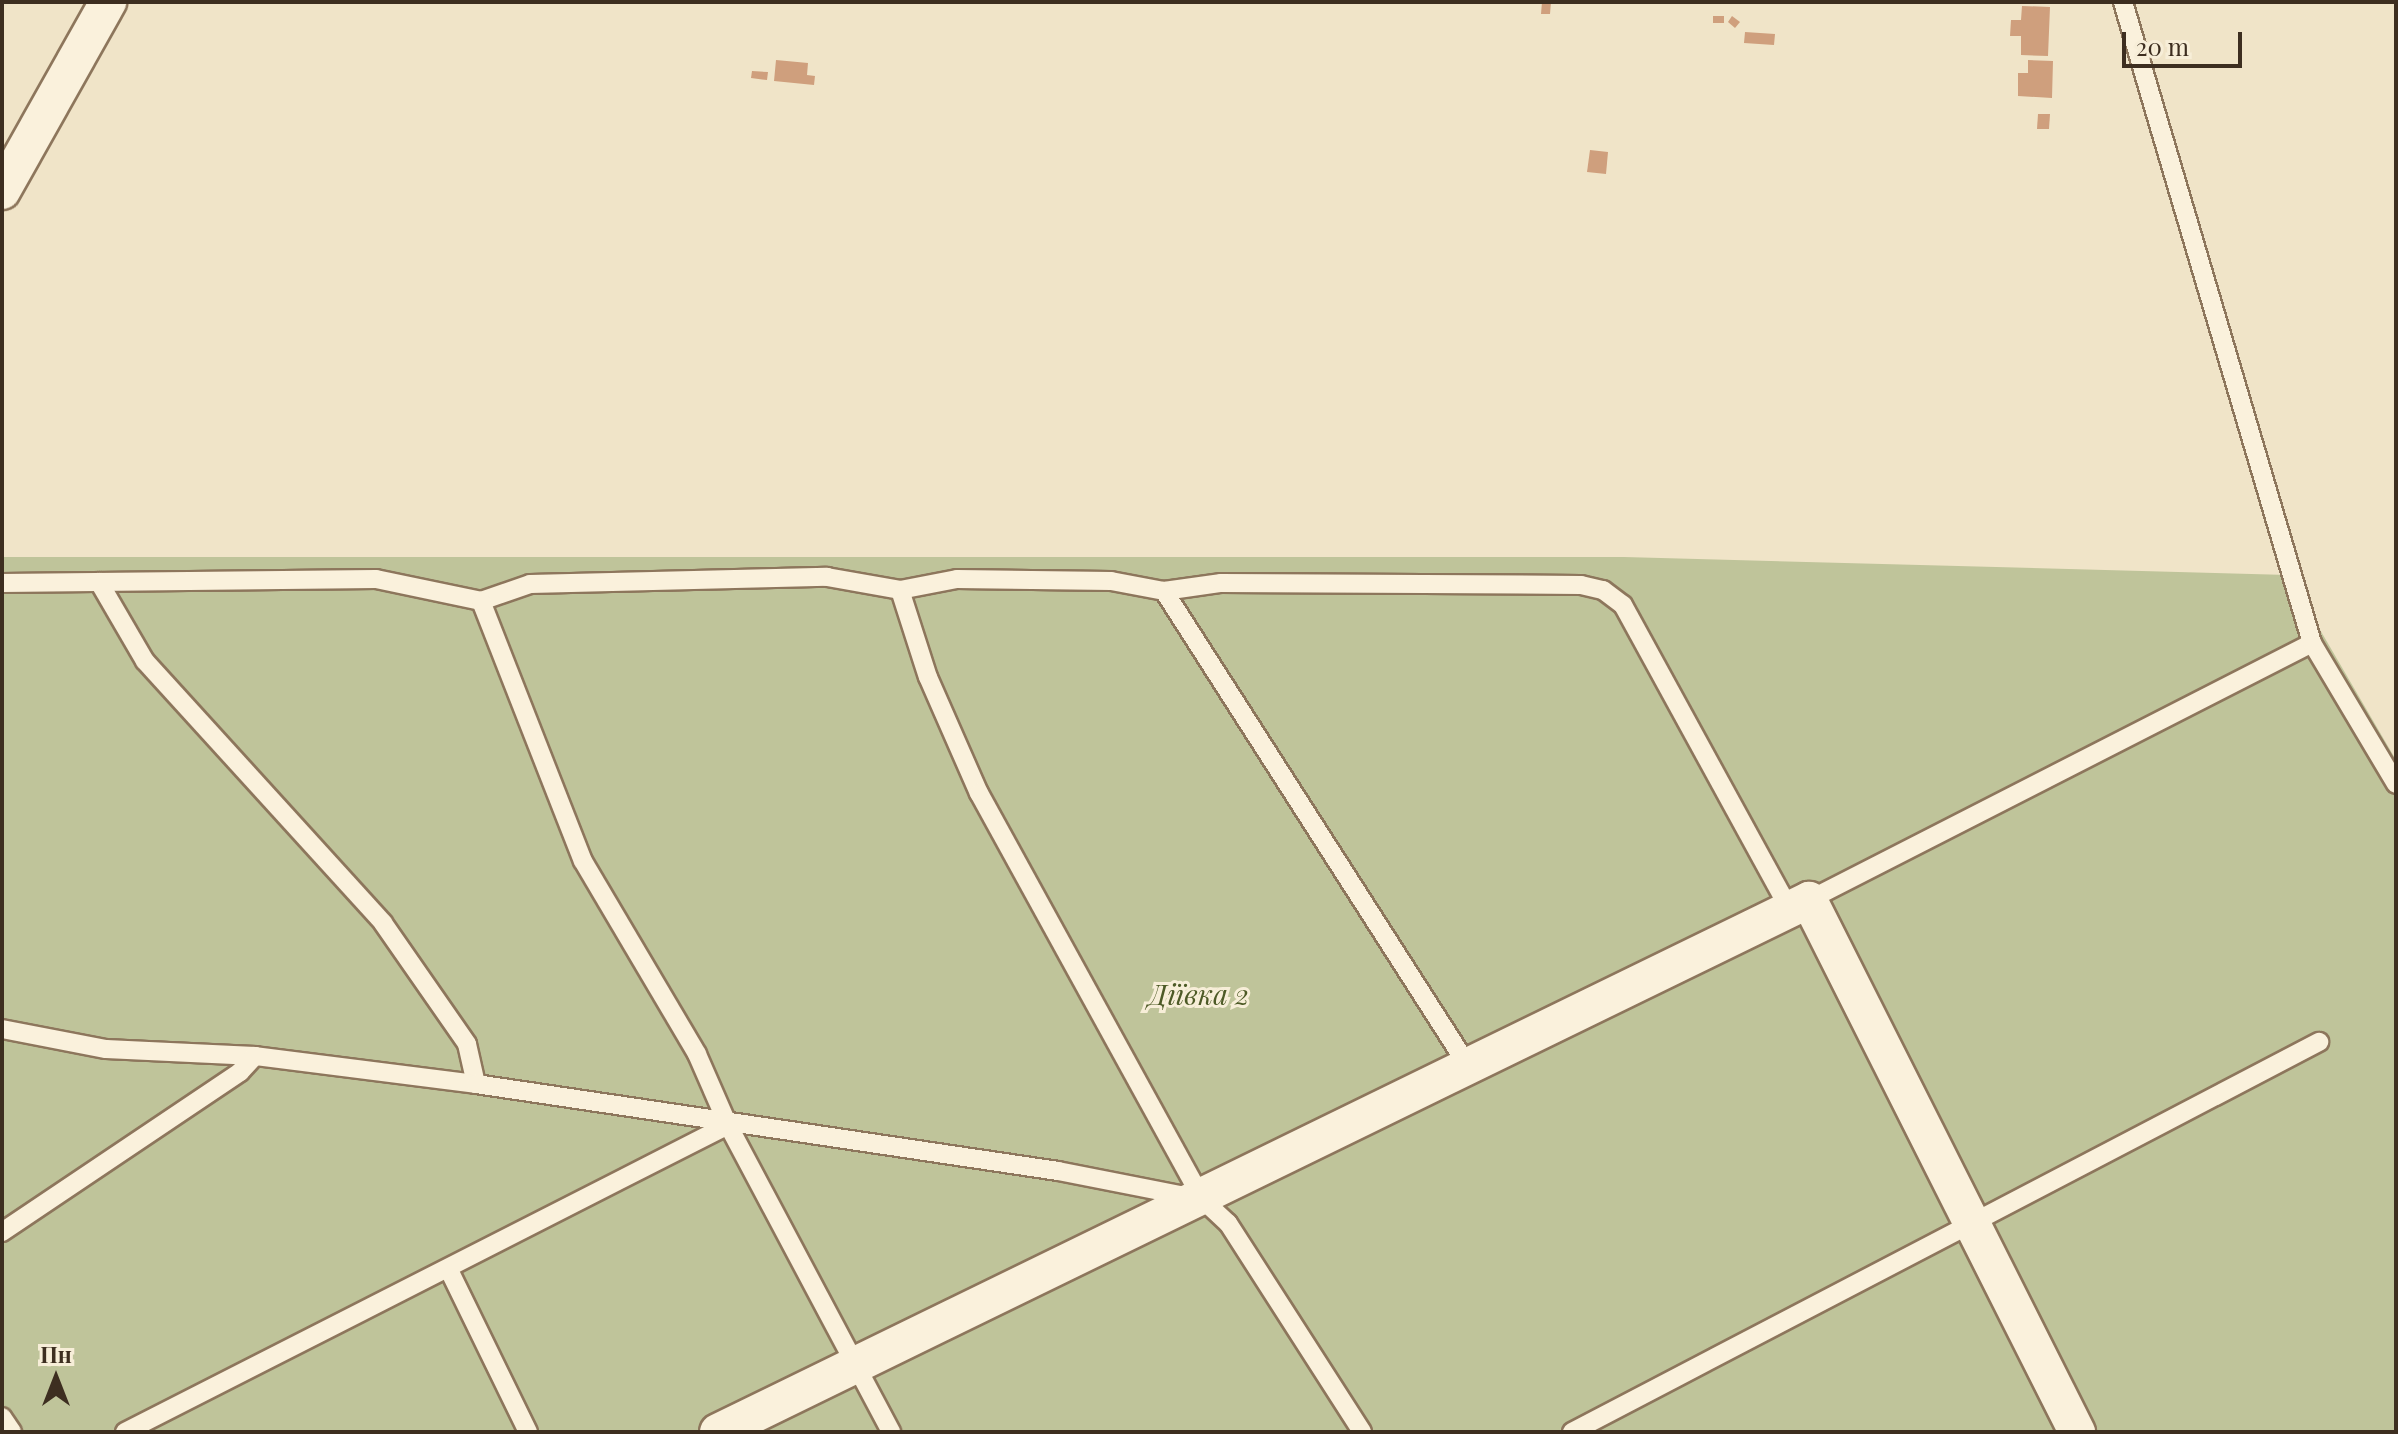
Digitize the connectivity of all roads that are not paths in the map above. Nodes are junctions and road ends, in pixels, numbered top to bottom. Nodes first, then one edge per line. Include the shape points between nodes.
1 (108, 2) edge
2 (2123, 2) edge
3 (2, 191) edge
4 (99, 582) junction
5 (2, 583) edge
6 (900, 590) junction
7 (1164, 591) junction
8 (481, 601) junction
9 (2312, 643) junction
10 (2396, 784) edge
11 (1800, 905) junction
12 (2, 1029) edge
13 (2319, 1042) dead end
14 (255, 1056) junction
15 (1470, 1069) junction
16 (476, 1084) junction
17 (728, 1125) junction
18 (1203, 1200) junction
19 (1974, 1223) junction
20 (2, 1232) edge
21 (449, 1270) junction
22 (857, 1364) junction
23 (2, 1417) edge
24 (12, 1432) edge
25 (125, 1432) edge
26 (528, 1432) edge
27 (718, 1432) edge
28 (891, 1432) edge
29 (1362, 1432) edge
30 (1572, 1432) edge
31 (2077, 1432) edge

1 - 3 street
2 - 9 lane
4 - 5 lane
4 - 8 lane via 376,579
4 - 16 lane via 145,661 383,923 467,1044
6 - 7 lane via 957,579 1111,581
6 - 8 lane via 827,577 530,584
6 - 18 lane via 928,677 979,793
7 - 11 lane via 1221,583 1581,585 1603,590 1623,605
7 - 15 lane
8 - 17 lane via 583,861 697,1054
9 - 10 lane
9 - 11 lane
11 - 15 street
11 - 19 street
12 - 14 lane via 106,1049
13 - 19 lane
14 - 16 lane
14 - 20 lane via 240,1072
15 - 18 street
16 - 17 lane
17 - 18 lane via 1058,1171
17 - 21 lane
17 - 22 lane
18 - 22 street
18 - 29 lane via 1228,1223
19 - 30 lane
19 - 31 street
21 - 25 lane
21 - 26 lane
22 - 27 street
22 - 28 lane
23 - 24 lane

